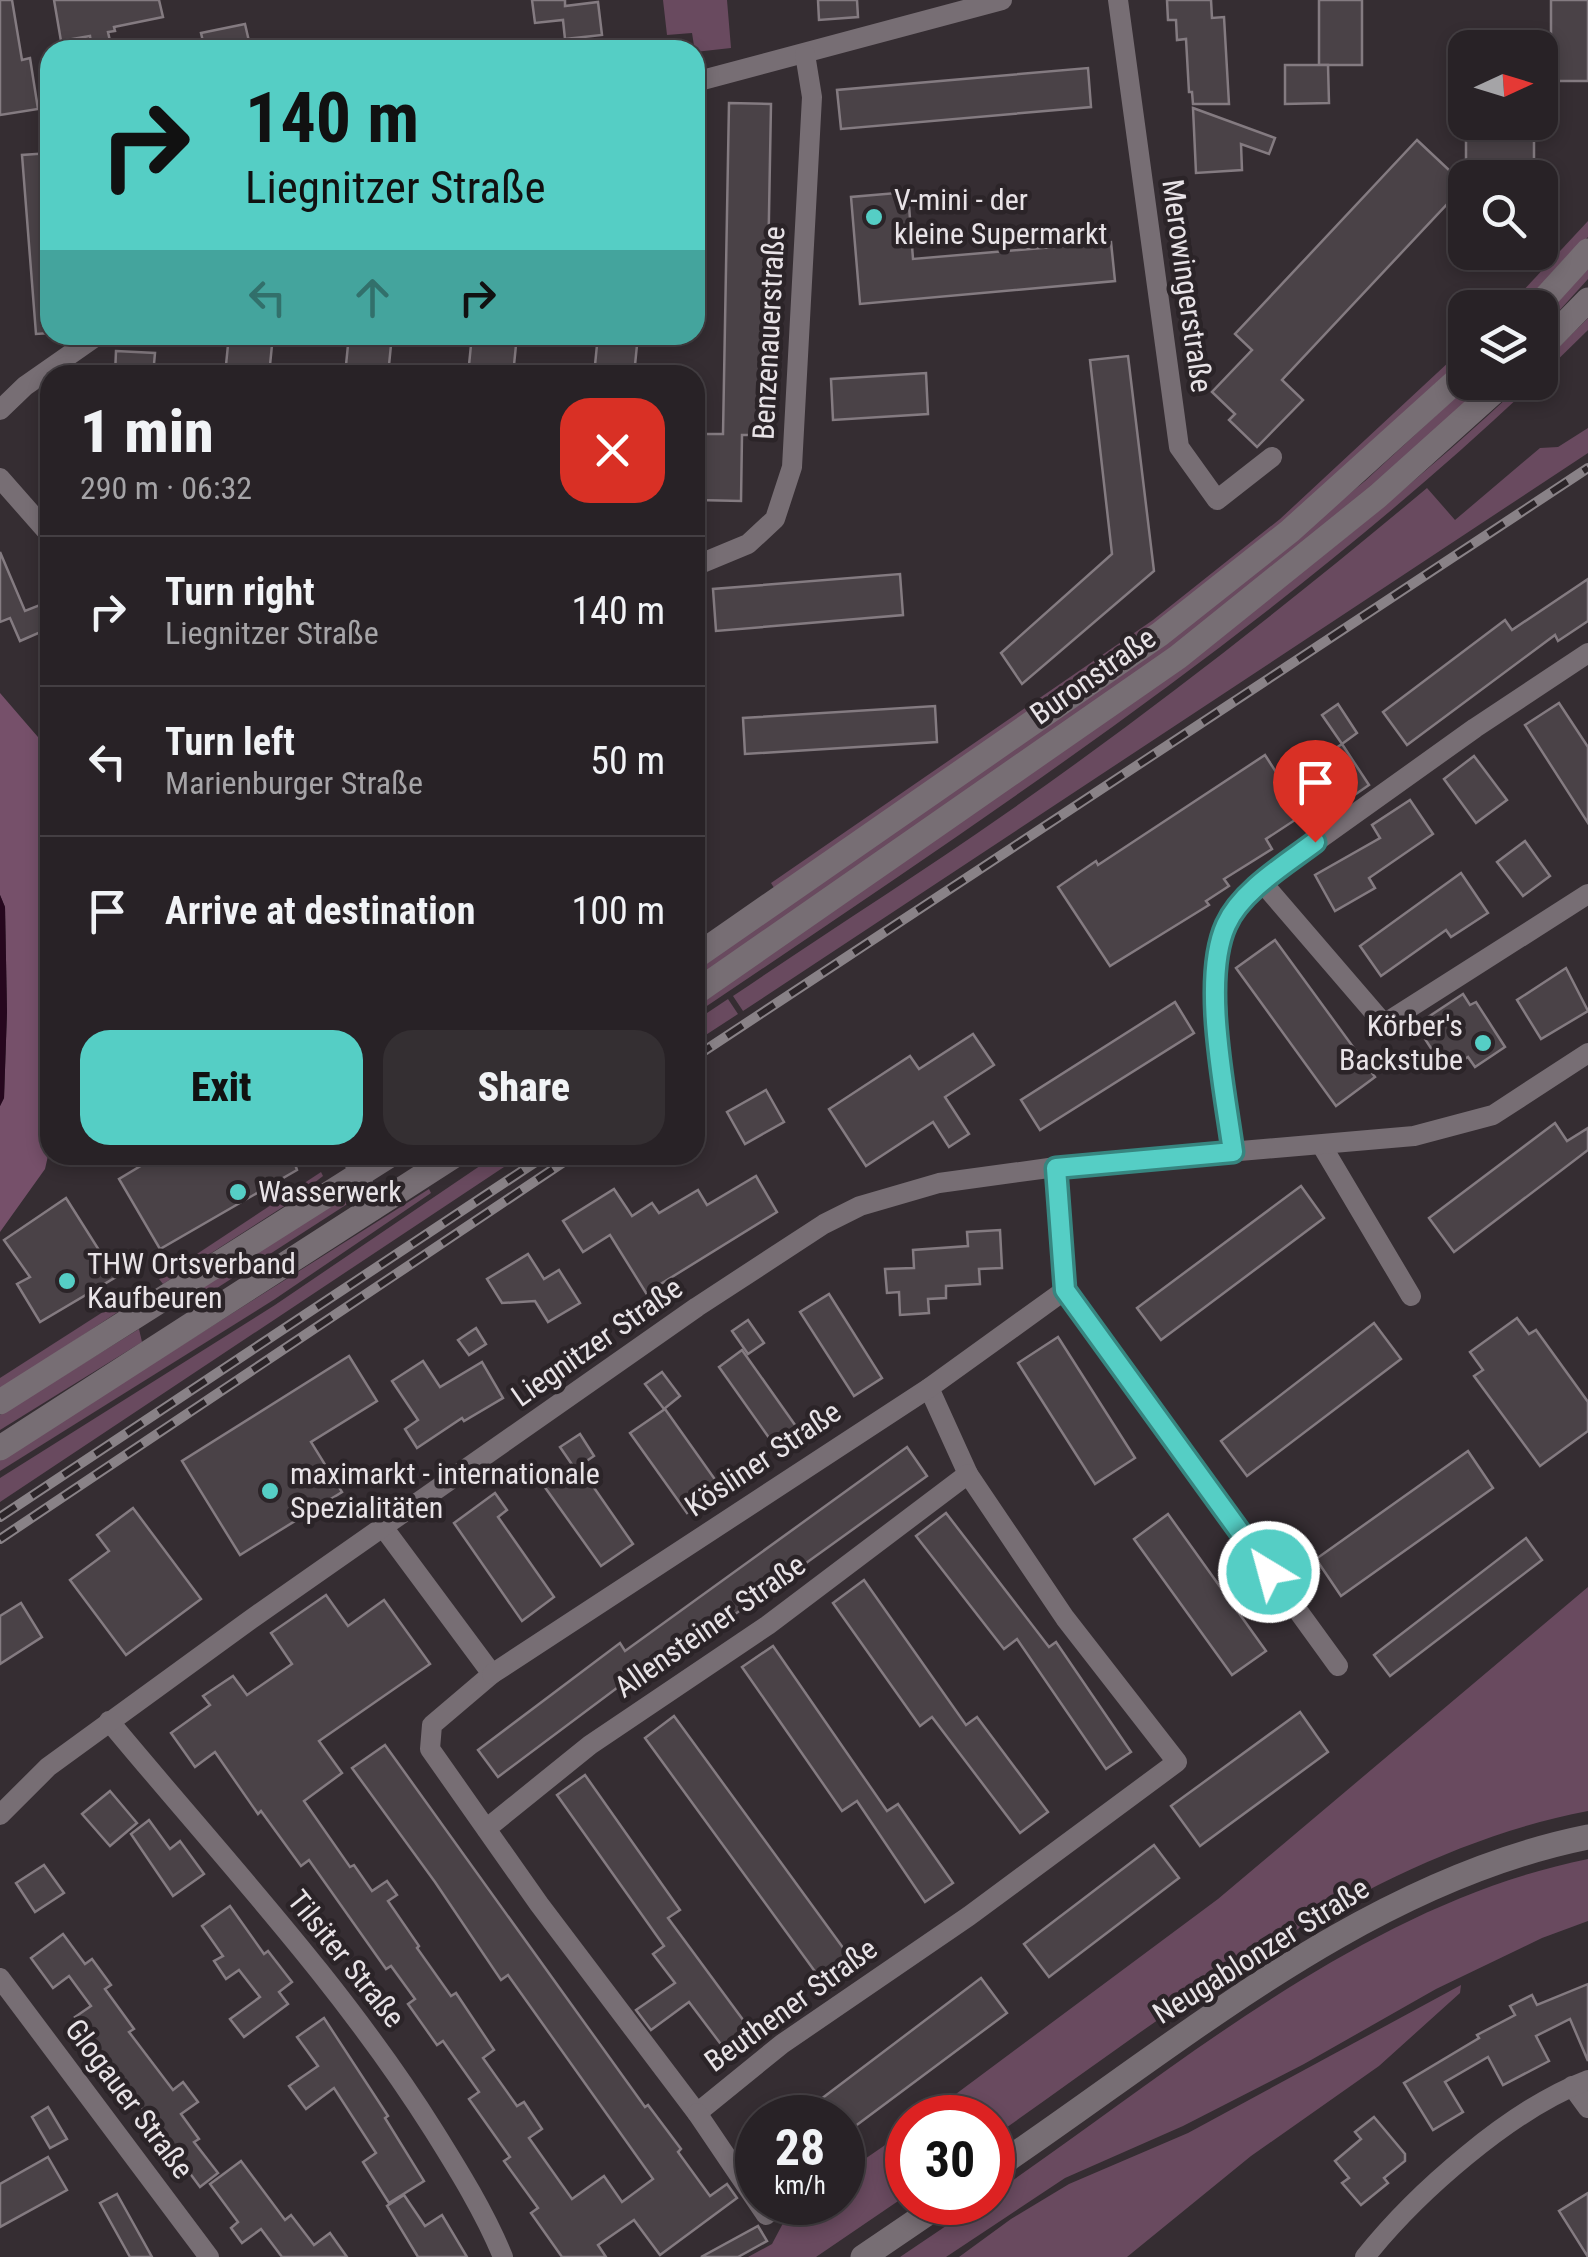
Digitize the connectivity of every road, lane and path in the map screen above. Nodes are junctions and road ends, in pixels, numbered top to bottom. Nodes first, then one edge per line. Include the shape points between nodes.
1 (1002, 0) edge
2 (1118, 0) edge
3 (805, 54) junction
4 (705, 79) edge
5 (1588, 250) edge
6 (1552, 290) edge
7 (1588, 300) edge
8 (1558, 331) edge
9 (84, 345) edge
10 (56, 365) edge
11 (40, 376) edge
12 (1448, 388) edge
13 (1485, 400) edge
14 (0, 410) edge
15 (1272, 457) dead end
16 (0, 478) edge
17 (40, 524) edge
18 (705, 562) edge
19 (1588, 654) edge
20 (1261, 881) junction
21 (1588, 894) edge
22 (705, 950) edge
23 (705, 986) edge
24 (1588, 1053) edge
25 (1322, 1146) junction
26 (1233, 1152) junction
27 (354, 1165) edge
28 (355, 1165) edge
29 (440, 1165) edge
30 (1056, 1168) junction
31 (374, 1210) junction
32 (1065, 1290) junction
33 (1411, 1296) dead end
34 (928, 1388) junction
35 (0, 1402) edge
36 (0, 1448) edge
37 (968, 1474) junction
38 (383, 1527) junction
39 (1338, 1666) dead end
40 (492, 1674) junction
41 (109, 1720) junction
42 (0, 1815) edge
43 (486, 1829) junction
44 (1588, 1836) edge
45 (0, 1978) edge
46 (1580, 2082) edge
47 (1588, 2108) edge
48 (697, 2112) junction
49 (1015, 2154) edge
50 (735, 2169) edge
51 (910, 2225) edge
52 (209, 2257) edge
53 (503, 2257) edge
54 (862, 2257) edge
55 (1365, 2257) edge

1 - 3 street
2 - 15 street, Merowingerstraße via 1178,447 1218,500
3 - 4 street
3 - 18 street, Benzenauerstraße via 812,97 792,468 775,519 748,544
5 - 6 street
7 - 8 street
9 - 10 street
11 - 14 street
12 - 22 street, Buronstraße via 1290,531 1160,634
13 - 23 street, Buronstraße via 1178,657
16 - 17 street
19 - 20 street
20 - 21 street via 1384,1024
20 - 26 street via 1226,923 1214,967
24 - 25 street, Liegnitzer Straße via 1493,1115 1414,1136
25 - 26 street, Liegnitzer Straße
25 - 33 street
26 - 30 street, Liegnitzer Straße
27 - 35 street
28 - 31 street
29 - 31 street
30 - 32 street
30 - 38 street, Liegnitzer Straße via 939,1183 824,1224
31 - 36 street
32 - 34 street, Kösliner Straße
32 - 39 street
34 - 37 street
34 - 40 street, Kösliner Straße
37 - 43 street, Allensteiner Straße via 768,1625 590,1745
37 - 48 street, Beuthener Straße via 1066,1618 1177,1762
38 - 40 street
38 - 41 street, Liegnitzer Straße
40 - 43 street, Beuthener Straße via 432,1724 430,1749
41 - 42 street, Liegnitzer Straße
41 - 53 street, Tilsiter Straße via 396,2070 466,2182
43 - 48 street, Beuthener Straße
44 - 49 street, Neugablonzer Straße via 1488,1863 1392,1907 1155,2055
45 - 52 street, Glogauer Straße
46 - 47 street
46 - 55 street via 1448,2169
48 - 50 street
51 - 54 street

